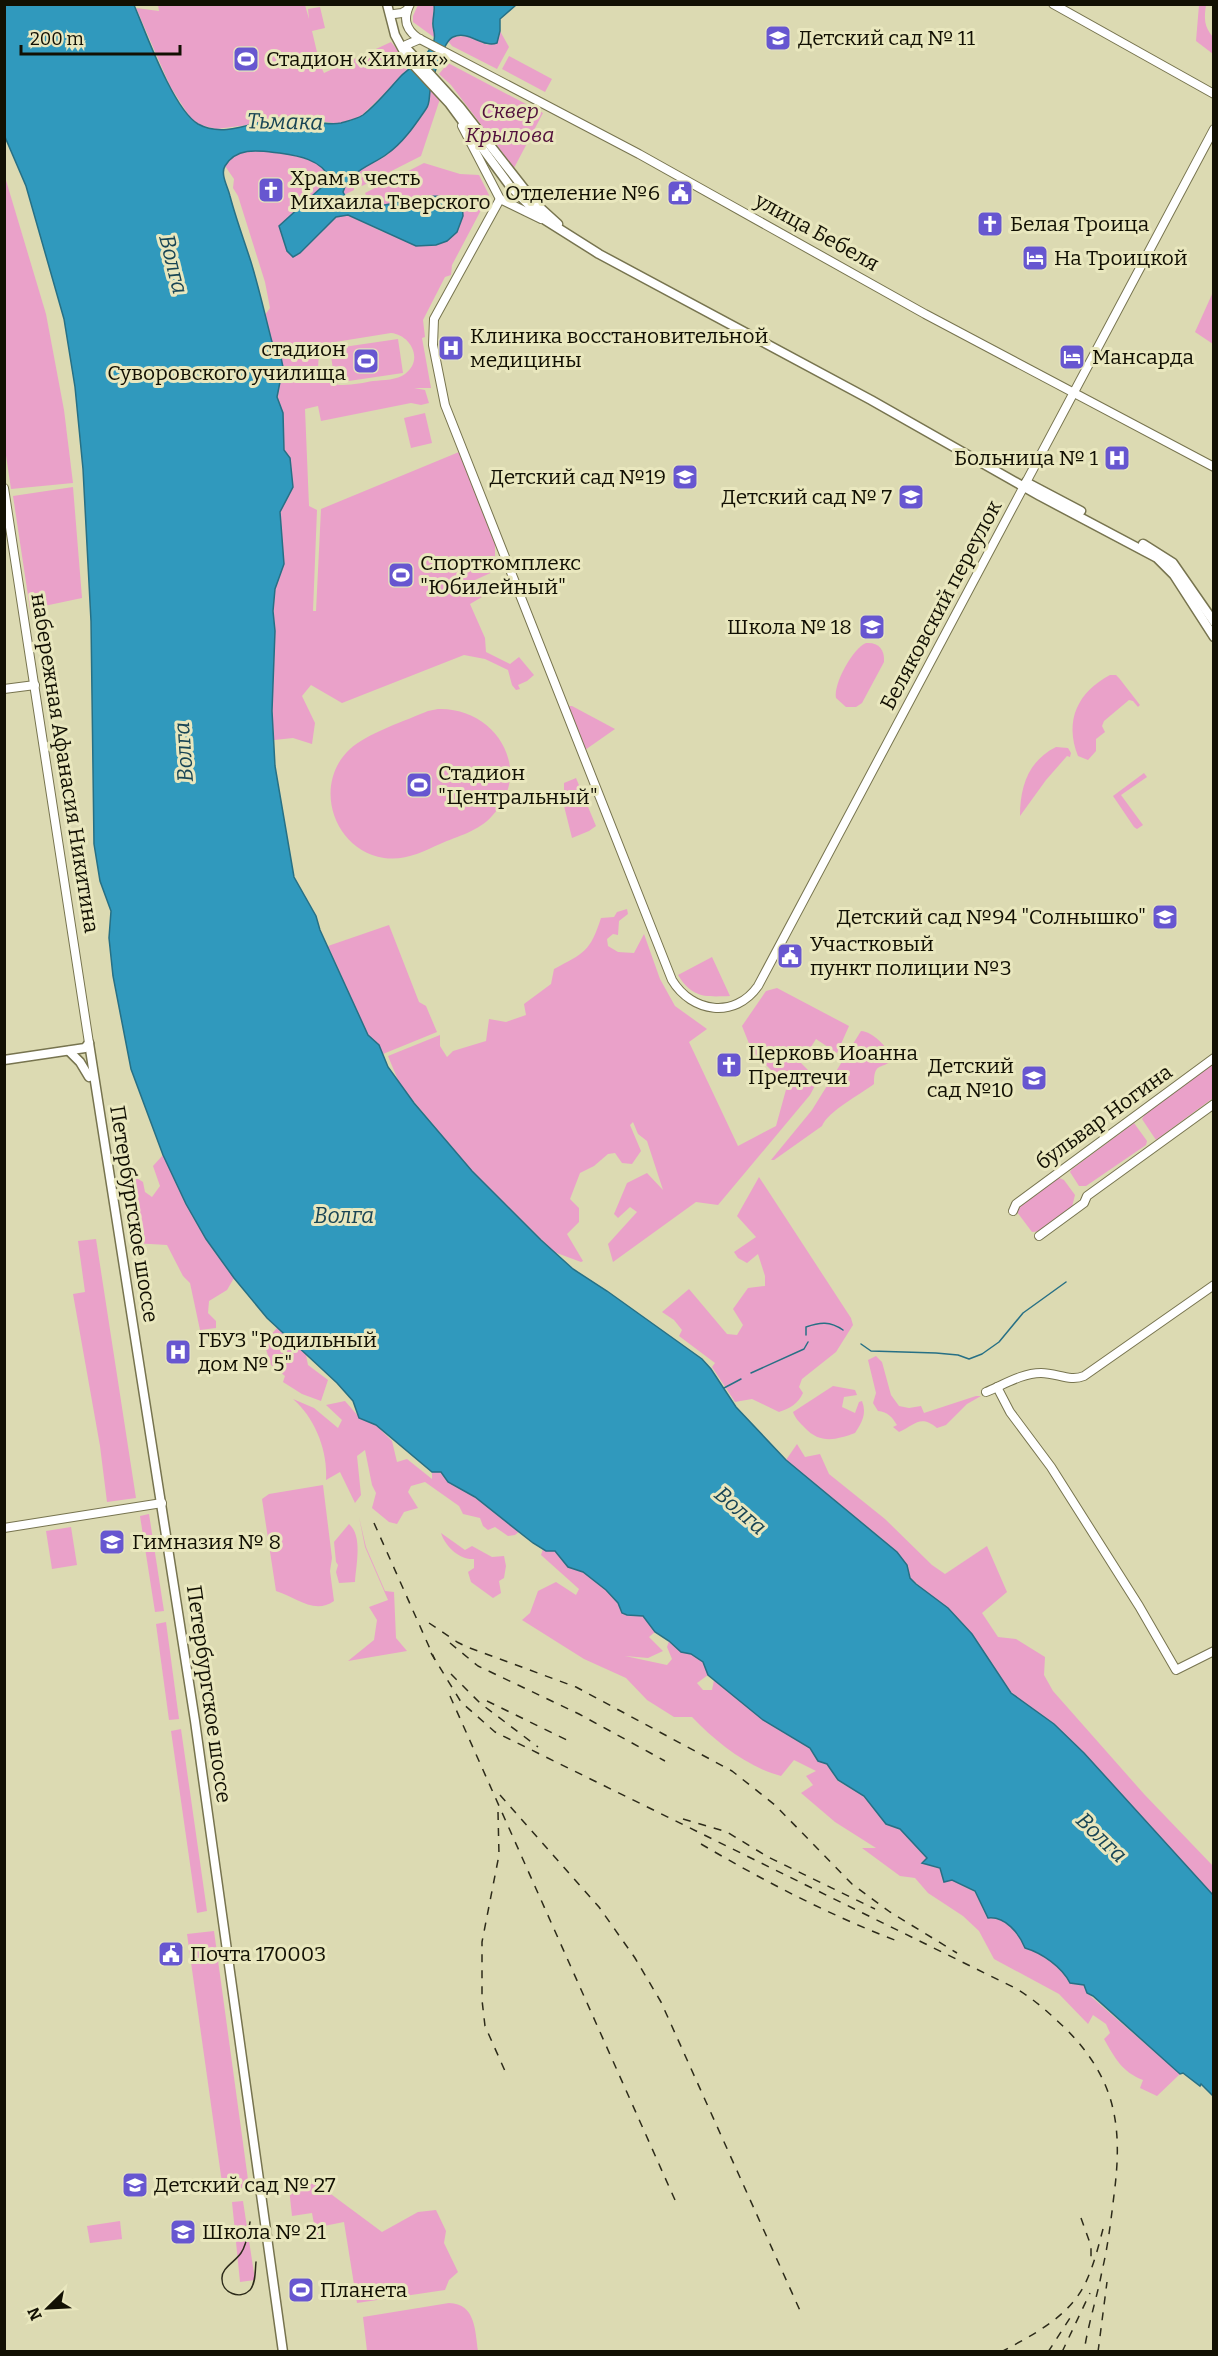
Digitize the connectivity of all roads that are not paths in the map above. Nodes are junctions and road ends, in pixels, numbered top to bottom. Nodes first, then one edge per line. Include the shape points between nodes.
1 (387, 4) edge
2 (1053, 4) edge
3 (408, 7) edge
4 (393, 9) edge
5 (420, 39) junction
6 (406, 50) junction
7 (444, 94) junction
8 (1214, 94) edge
9 (455, 111) junction
10 (1214, 129) edge
11 (504, 178) junction
12 (515, 178) junction
13 (500, 199) junction
14 (536, 209) junction
15 (547, 222) junction
16 (1072, 393) junction
17 (1213, 467) edge
18 (1025, 484) junction
19 (4, 488) edge
20 (4, 518) edge
21 (1159, 556) junction
22 (1214, 622) edge
23 (1214, 637) edge
24 (33, 685) junction
25 (4, 689) edge
26 (86, 1045) junction
27 (69, 1050) junction
28 (4, 1058) edge
29 (1214, 1058) edge
30 (89, 1077) junction
31 (1214, 1104) edge
32 (1014, 1208) dead end
33 (1039, 1236) dead end
34 (1214, 1285) edge
35 (140, 1386) junction
36 (997, 1387) junction
37 (986, 1392) dead end
38 (159, 1503) junction
39 (4, 1528) edge
40 (1214, 1651) edge
41 (276, 2321) junction
42 (278, 2352) edge
43 (283, 2352) edge

1 - 6 main road via 394,32
2 - 8 street
3 - 4 street via 402,14
3 - 5 street, улица Бебеля via 407,26
4 - 6 main road
5 - 6 street
5 - 16 street, улица Бебеля via 639,154
6 - 7 main road
7 - 9 main road
7 - 12 main road
9 - 11 main road
9 - 13 street
10 - 16 street, Беляковский переулок
11 - 12 main road
11 - 14 main road
12 - 14 main road
13 - 15 street
13 - 18 street, Беляковский переулок via 434,319 433,345 443,400 672,980 690,999 713,1009 725,1008 740,1003 758,986
14 - 15 main road
14 - 18 main road via 595,246 873,396
15 - 18 main road via 599,254
16 - 17 street, улица Бебеля
16 - 18 street, Беляковский переулок
18 - 21 main road
19 - 24 street, набережная Афанасия Никитина
20 - 24 street, набережная Афанасия Никитина
21 - 22 main road via 1175,566
21 - 23 main road
24 - 25 street
24 - 26 street, набережная Афанасия Никитина
26 - 27 main road
26 - 28 main road
26 - 30 main road, Петербургское шоссе
26 - 35 main road, Петербургское шоссе
27 - 28 main road
27 - 30 main road
29 - 32 street, бульвар Ногина
30 - 35 main road, Петербургское шоссе
31 - 33 street via 1087,1196 1084,1203
34 - 36 street via 1084,1376 1073,1379 1036,1373
35 - 38 main road, Петербургское шоссе
36 - 37 street
36 - 40 street via 1176,1670
38 - 39 street
38 - 41 main road, Петербургское шоссе
41 - 42 main road, Петербургское шоссе
41 - 43 main road, Петербургское шоссе

